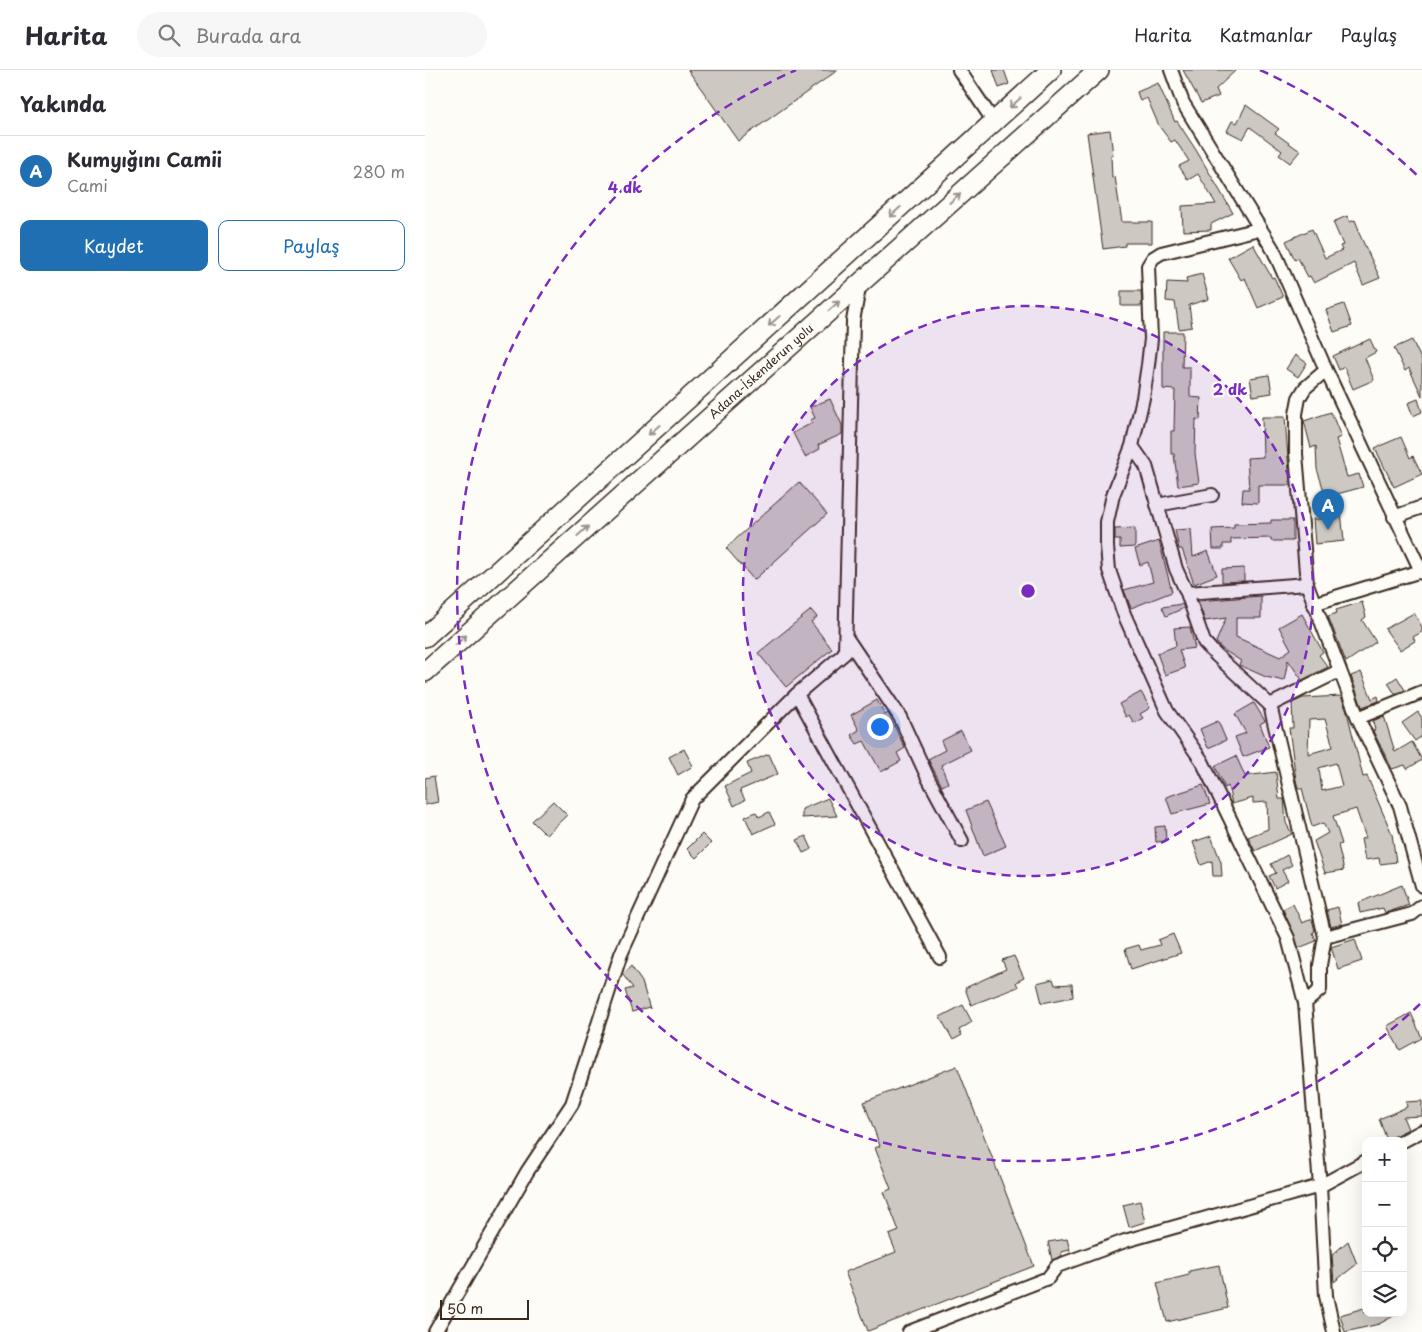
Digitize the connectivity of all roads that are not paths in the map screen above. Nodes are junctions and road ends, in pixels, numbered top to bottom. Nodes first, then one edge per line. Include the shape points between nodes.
1 (959, 70) edge
2 (1051, 70) edge
3 (1099, 70) edge
4 (1171, 70) edge
5 (993, 122) junction
6 (1259, 230) junction
7 (860, 284) junction
8 (1326, 370) junction
9 (1132, 446) junction
10 (1212, 495) dead end
11 (1157, 505) junction
12 (1422, 507) edge
13 (1394, 517) junction
14 (1421, 572) edge
15 (1307, 584) junction
16 (1187, 593) junction
17 (1313, 604) junction
18 (425, 637) edge
19 (846, 637) junction
20 (1339, 671) junction
21 (425, 672) edge
22 (1422, 692) edge
23 (797, 694) junction
24 (1270, 705) junction
25 (1358, 718) junction
26 (962, 841) dead end
27 (1421, 879) edge
28 (1422, 906) edge
29 (1325, 937) junction
30 (941, 957) dead end
31 (1305, 1003) junction
32 (1422, 1131) edge
33 (1407, 1139) edge
34 (1362, 1163) edge
35 (1320, 1186) junction
36 (435, 1332) edge
37 (909, 1332) edge
38 (1334, 1332) edge

1 - 5 street
2 -> 5 highway
7 -> 3 highway, Adana-İskenderun yolu
4 - 6 street via 1183,103
5 -> 18 highway
6 - 8 street via 1274,251
6 - 9 street via 1161,253 1153,258 1149,266 1151,339
7 - 19 street via 853,321
21 -> 7 highway, Adana-İskenderun yolu
8 - 13 street
8 - 15 street via 1305,388 1296,414 1296,454
9 - 11 street via 1147,466
9 - 31 street via 1113,495 1107,522 1109,570 1124,614 1167,711 1202,761 1288,938
10 - 11 street
11 - 16 street via 1175,569
12 - 13 street
13 - 14 street
14 - 17 street
15 - 16 street
15 - 17 street
16 - 24 street via 1204,642
17 - 20 street
19 - 23 street via 845,653
19 - 26 street via 900,717
20 - 24 street
20 - 25 street
22 - 25 street
23 - 30 street
23 - 36 street via 692,800 621,954 572,1104 527,1172
24 - 29 street
25 - 27 street via 1400,806
28 - 29 street via 1413,914
29 - 31 street via 1320,990
31 - 35 street
32 - 33 street
34 - 35 street
35 - 37 street via 1125,1241 1057,1266 1048,1278
35 - 38 street via 1326,1296

